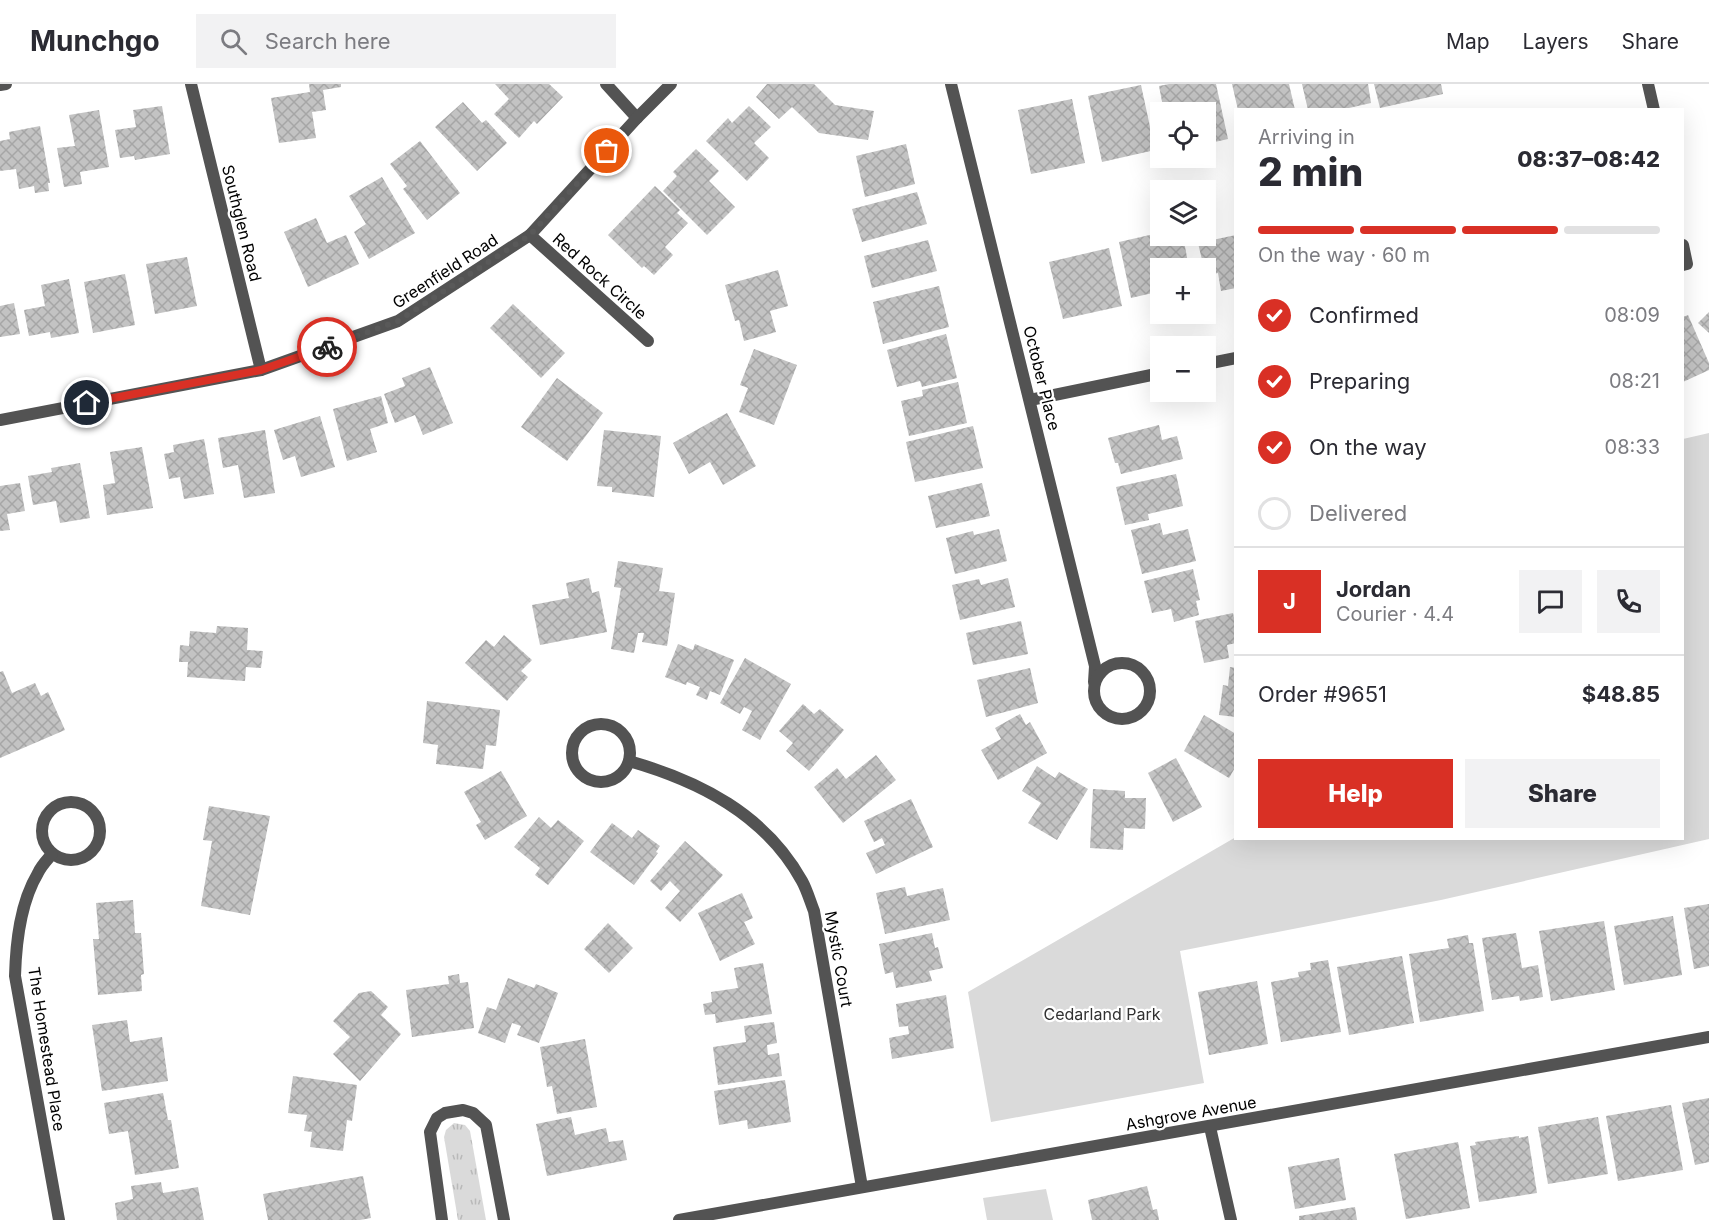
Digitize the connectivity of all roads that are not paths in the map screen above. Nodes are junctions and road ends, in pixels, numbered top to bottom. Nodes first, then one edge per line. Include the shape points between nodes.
1 (6, 84) edge
2 (191, 84) edge
3 (606, 84) edge
4 (671, 84) edge
5 (951, 84) edge
6 (1648, 84) edge
7 (0, 85) edge
8 (1654, 108) edge
9 (637, 118) junction
10 (530, 235) junction
11 (1684, 250) edge
12 (1684, 265) edge
13 (648, 341) dead end
14 (1234, 358) edge
15 (1216, 362) edge
16 (261, 370) junction
17 (1150, 375) edge
18 (1030, 400) junction
19 (0, 420) edge
20 (1094, 682) junction
21 (629, 760) junction
22 (52, 854) junction
23 (1709, 1037) edge
24 (1209, 1127) junction
25 (862, 1187) junction
26 (59, 1220) edge
27 (442, 1220) edge
28 (504, 1220) edge
29 (679, 1220) edge
30 (1231, 1220) edge

1 - 7 street
2 - 16 street, Southglen Road
3 - 9 street
4 - 9 street, Greenfield Road
5 - 18 street, October Place
6 - 8 street
9 - 10 street, Greenfield Road
10 - 13 street, Red Rock Circle
10 - 16 street, Greenfield Road via 398,321
11 - 12 street
14 - 15 street
16 - 19 street, Greenfield Road
17 - 18 street
18 - 20 street, October Place via 1095,666
20 - 20 street, October Place via 1095,701 1106,715 1134,717 1150,695 1147,677 1133,664 1106,667
21 - 21 street via 618,776 600,782 590,780 576,766 573,748 582,732 598,724 607,725 628,742
21 - 25 street, Mystic Court via 711,792 740,810 766,832 802,881 814,910
22 - 22 street via 41,829 48,812 73,802 90,810 99,826 96,846 81,859 71,861
22 - 26 street, The Homestead Place via 37,873 27,900 18,934 15,976
23 - 24 street, Ashgrove Avenue
24 - 25 street, Ashgrove Avenue
24 - 30 street
25 - 29 street, Ashgrove Avenue
27 - 28 street via 430,1132 437,1118 463,1110 486,1125

